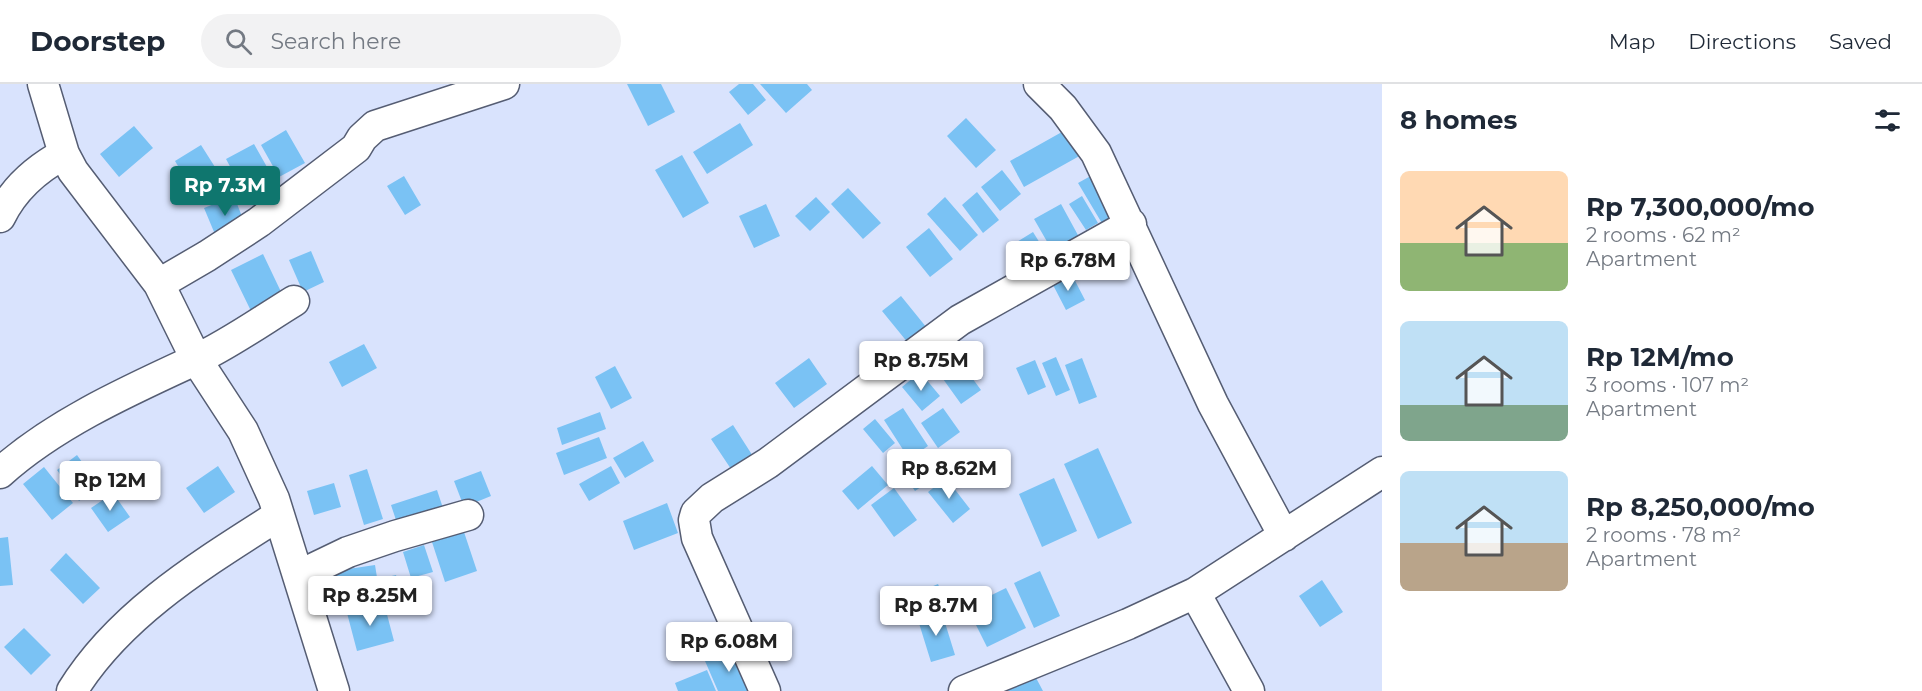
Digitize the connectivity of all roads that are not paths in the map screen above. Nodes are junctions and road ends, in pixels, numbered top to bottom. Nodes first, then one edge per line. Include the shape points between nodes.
1 (44, 84) edge
2 (504, 84) edge
3 (1039, 84) edge
4 (64, 154) junction
5 (0, 217) edge
6 (1131, 224) junction
7 (159, 284) junction
8 (294, 301) dead end
9 (196, 359) junction
10 (1382, 472) edge
11 (0, 473) edge
12 (279, 515) junction
13 (468, 515) dead end
14 (1284, 536) junction
15 (298, 576) junction
16 (1196, 593) junction
17 (72, 691) edge
18 (334, 691) edge
19 (765, 691) edge
20 (964, 691) edge
21 (1249, 691) edge

1 - 4 street
2 - 7 street via 386,123 259,222
3 - 6 street via 1063,108 1096,153
4 - 5 street via 22,184
4 - 7 street via 87,191
6 - 14 street via 1213,404
6 - 19 street via 960,320 777,457 699,509 694,520 697,538
7 - 9 street
8 - 9 street
9 - 11 street via 75,421
9 - 12 street via 243,431
10 - 14 street
12 - 15 street
12 - 17 street via 154,602 99,655
13 - 15 street via 348,552
14 - 16 street
15 - 18 street
16 - 20 street
16 - 21 street

